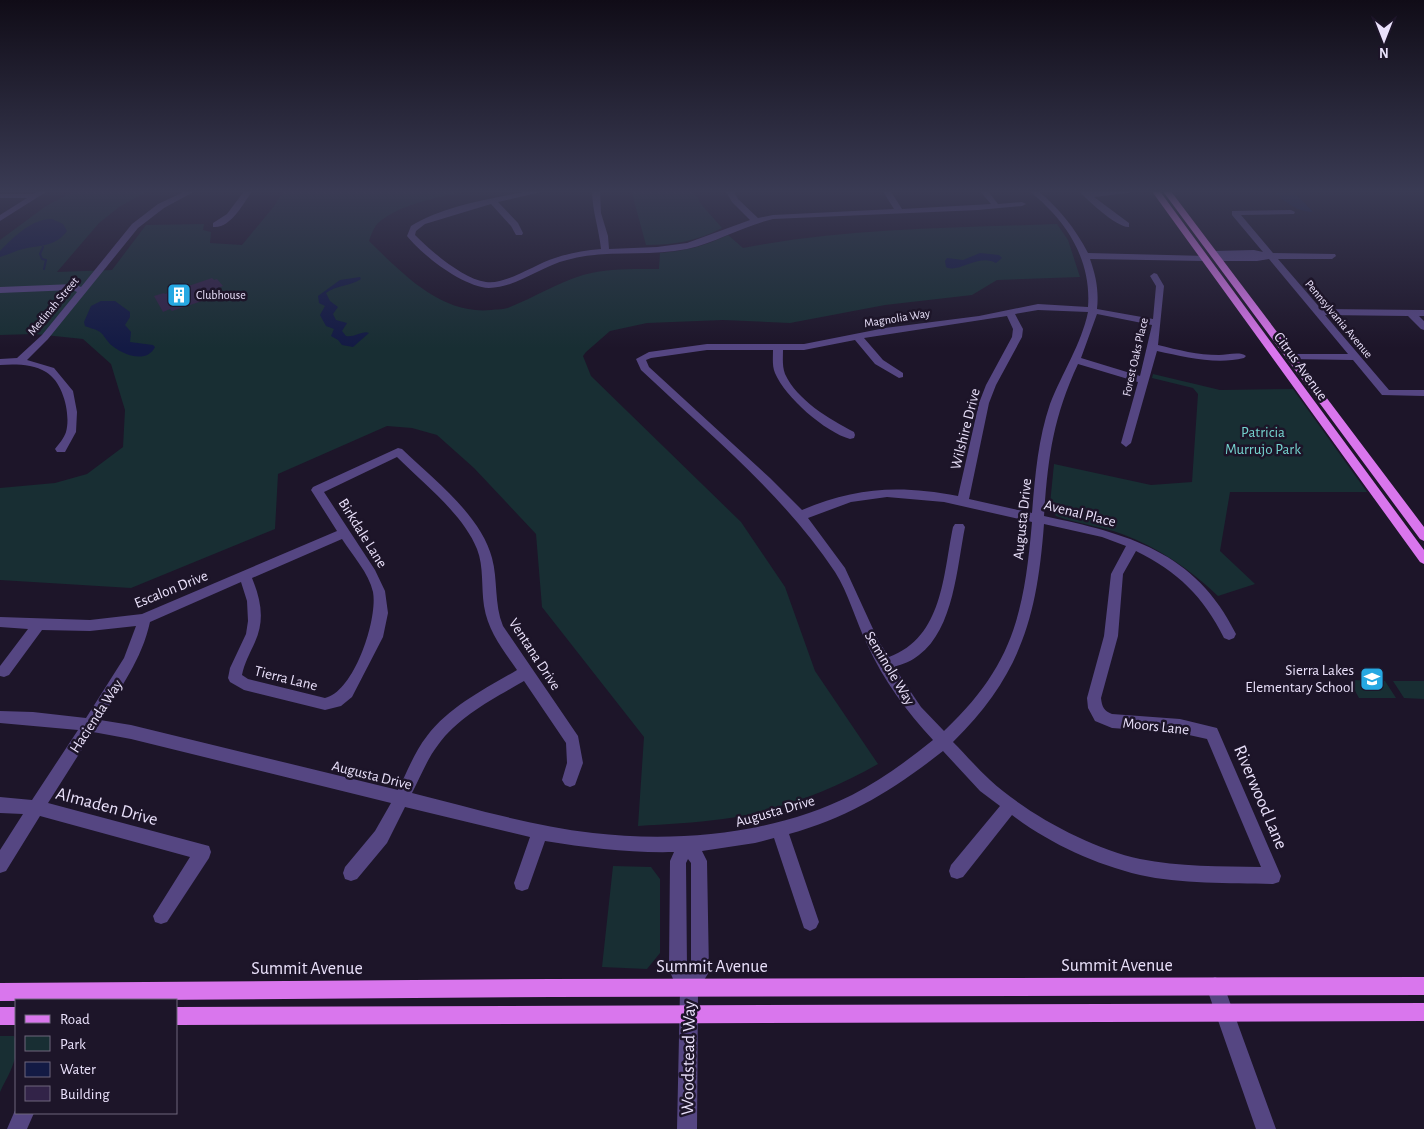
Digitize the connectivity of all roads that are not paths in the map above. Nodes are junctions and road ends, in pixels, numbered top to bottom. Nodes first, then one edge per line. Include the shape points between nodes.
1 (121, 243) edge
2 (420, 243) edge
3 (604, 243) edge
4 (701, 243) edge
5 (1079, 243) edge
6 (1198, 243) edge
7 (1200, 243) edge
8 (1258, 243) edge
9 (605, 250) junction
10 (1085, 253) junction
11 (1209, 256) junction
12 (1269, 256) junction
13 (1332, 256) dead end
14 (1154, 276) dead end
15 (0, 290) edge
16 (82, 291) junction
17 (0, 296) edge
18 (1093, 310) junction
19 (1009, 312) junction
20 (1317, 312) junction
21 (1411, 313) junction
22 (1424, 313) edge
23 (1157, 323) junction
24 (1424, 327) edge
25 (858, 337) junction
26 (1153, 347) junction
27 (778, 348) junction
28 (1240, 356) dead end
29 (1291, 357) junction
30 (1354, 357) junction
31 (641, 359) joint
32 (1075, 360) junction
33 (20, 361) junction
34 (0, 362) edge
35 (899, 375) dead end
36 (1144, 380) junction
37 (1424, 393) edge
38 (850, 435) dead end
39 (1126, 443) dead end
40 (61, 449) dead end
41 (398, 452) joint
42 (963, 501) junction
43 (800, 516) junction
44 (1038, 519) junction
45 (959, 527) dead end
46 (344, 533) junction
47 (1424, 536) edge
48 (1133, 545) junction
49 (1424, 559) edge
50 (246, 575) junction
51 (144, 619) junction
52 (0, 622) edge
53 (39, 624) junction
54 (1229, 634) dead end
55 (886, 664) junction
56 (4, 672) dead end
57 (526, 672) junction
58 (336, 702) joint
59 (0, 717) edge
60 (90, 724) junction
61 (1212, 733) joint
62 (944, 741) junction
63 (570, 780) dead end
64 (401, 799) junction
65 (0, 805) edge
66 (1010, 806) junction
67 (37, 808) junction
68 (779, 829) junction
69 (540, 832) junction
70 (688, 844) junction
71 (0, 865) edge
72 (957, 871) dead end
73 (351, 873) dead end
74 (1273, 876) joint
75 (522, 882) dead end
76 (161, 916) dead end
77 (810, 922) dead end
78 (1215, 986) junction
79 (1424, 986) edge
80 (689, 987) junction
81 (0, 992) edge
82 (76, 996) edge
83 (1424, 1012) edge
84 (689, 1014) junction
85 (1225, 1014) junction
86 (0, 1016) edge
87 (15, 1016) edge
88 (178, 1016) edge
89 (24, 1114) edge
90 (16, 1129) edge
91 (687, 1129) edge
92 (1266, 1129) edge

1 - 16 street, Medinah Street
2 - 9 street via 445,264 490,285 556,260
3 - 9 street
4 - 9 street via 660,249
5 - 10 street, Augusta Drive
6 - 11 main road, Citrus Avenue
7 - 11 main road, Citrus Avenue
8 - 12 street, Pennsylvania Avenue
10 - 11 street
10 - 18 street, Augusta Drive via 1092,276
11 - 12 street
11 - 29 main road, Citrus Avenue
11 - 49 main road, Citrus Avenue
12 - 13 street
12 - 20 street, Pennsylvania Avenue
14 - 23 street, Forest Oaks Place via 1160,286
15 - 16 street via 74,287
16 - 17 street
16 - 33 street, Medinah Street via 45,337
18 - 19 street, Magnolia Way via 1047,306
18 - 23 street, Magnolia Way
18 - 32 street, Augusta Drive
19 - 25 street, Magnolia Way
19 - 42 street, Wilshire Drive via 1018,333 984,403
20 - 21 street
20 - 30 street, Pennsylvania Avenue
21 - 22 street
21 - 24 street
23 - 26 street, Forest Oaks Place
25 - 27 street, Magnolia Way via 804,347
25 - 35 street via 879,362
26 - 28 street via 1207,358
26 - 36 street, Forest Oaks Place
27 - 31 street, Magnolia Way via 693,348
27 - 38 street via 779,370 788,387 819,415
29 - 30 street
29 - 47 main road, Citrus Avenue
30 - 37 street, Pennsylvania Avenue via 1386,393
31 - 43 street, Seminole Way via 646,368
32 - 36 street
32 - 44 street, Augusta Drive via 1049,426
33 - 34 street
33 - 40 street via 50,370 68,391 71,432
36 - 39 street, Forest Oaks Place
41 - 46 street, Birkdale Lane via 317,490
41 - 57 street, Ventana Drive via 454,509 483,548 496,625
42 - 43 street, Avenal Place via 917,494 868,494 834,502
42 - 44 street, Avenal Place
43 - 55 street, Seminole Way via 840,571
44 - 48 street, Avenal Place via 1105,534
44 - 62 street, Augusta Drive via 1031,585 1017,639 991,689
45 - 55 street via 937,621 916,650
46 - 50 street, Escalon Drive
46 - 58 street, Birkdale Lane via 379,591 381,613 376,637 367,656 347,693
48 - 54 street, Avenal Place via 1165,562 1197,586 1219,613
48 - 61 street, Moors Lane via 1117,574 1111,636 1094,698 1095,708 1100,716 1112,721 1180,726
50 - 51 street, Escalon Drive
50 - 58 street, Tierra Lane via 256,609 255,619 235,678 244,684 316,702
51 - 53 street, Escalon Drive via 97,627
51 - 60 street, Hacienda Way via 130,661
52 - 53 street, Escalon Drive
53 - 56 street
55 - 62 street, Seminole Way via 916,712
57 - 63 street, Ventana Drive via 572,741 575,763
57 - 64 street via 468,707 449,723 432,741
59 - 60 street, Augusta Drive
60 - 64 street, Augusta Drive
60 - 67 street, Hacienda Way
61 - 74 street, Riverwood Lane
62 - 66 street, Seminole Way via 985,786
62 - 68 street, Augusta Drive via 913,768 880,788 848,805
64 - 69 street, Augusta Drive
64 - 73 street via 381,837
65 - 67 street, Almaden Drive
66 - 72 street
66 - 74 street, Seminole Way via 1041,827 1088,850 1140,867 1202,874
67 - 71 street, Hacienda Way
67 - 76 street, Almaden Drive via 203,852
68 - 70 street, Augusta Drive via 724,841
68 - 77 street
69 - 70 street, Augusta Drive via 614,844
69 - 75 street
70 - 80 street via 678,861 678,973
78 - 79 main road, Summit Avenue
78 - 80 main road, Summit Avenue
78 - 85 street
80 - 82 main road, Summit Avenue
80 - 84 street, Woodstead Way
81 - 82 main road, Summit Avenue
83 - 85 main road
84 - 85 main road
84 - 88 main road
84 - 91 street, Woodstead Way
85 - 92 street
86 - 87 main road
89 - 90 street

